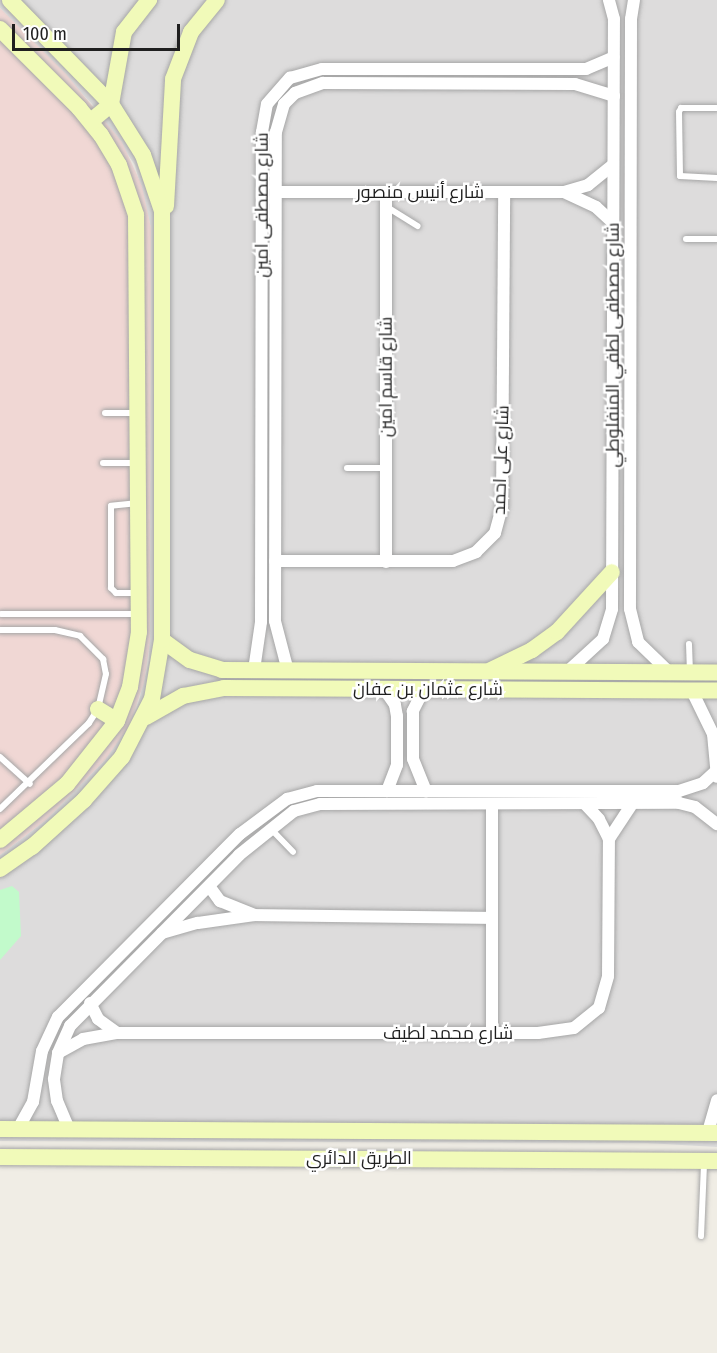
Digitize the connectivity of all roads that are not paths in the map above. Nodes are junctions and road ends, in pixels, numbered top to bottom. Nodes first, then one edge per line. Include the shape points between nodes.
1 (10, 0) edge
2 (148, 0) edge
3 (217, 0) edge
4 (609, 0) edge
5 (634, 0) edge
6 (0, 29) edge
7 (614, 57) junction
8 (614, 96) junction
9 (111, 104) junction
10 (717, 108) edge
11 (90, 121) junction
12 (613, 165) junction
13 (717, 178) edge
14 (276, 192) junction
15 (386, 192) junction
16 (504, 192) junction
17 (564, 192) junction
18 (386, 206) junction
19 (162, 211) junction
20 (631, 211) junction
21 (613, 217) junction
22 (417, 226) dead end
23 (686, 239) dead end
24 (717, 239) edge
25 (164, 412) junction
26 (105, 413) dead end
27 (138, 413) junction
28 (103, 462) dead end
29 (138, 463) junction
30 (347, 468) dead end
31 (386, 468) junction
32 (138, 503) junction
33 (275, 561) junction
34 (386, 562) junction
35 (612, 572) junction
36 (138, 593) junction
37 (1, 614) edge
38 (138, 614) junction
39 (0, 630) edge
40 (162, 640) junction
41 (689, 644) dead end
42 (254, 670) junction
43 (288, 671) junction
44 (487, 672) junction
45 (567, 672) junction
46 (636, 673) junction
47 (670, 673) junction
48 (690, 673) junction
49 (717, 673) edge
50 (384, 689) junction
51 (424, 689) junction
52 (636, 691) junction
53 (692, 691) junction
54 (717, 692) edge
55 (99, 708) junction
56 (146, 717) junction
57 (117, 721) junction
58 (0, 756) edge
59 (717, 770) edge
60 (717, 777) edge
61 (30, 784) junction
62 (67, 784) junction
63 (387, 791) junction
64 (426, 791) junction
65 (301, 794) junction
66 (84, 800) junction
67 (492, 804) junction
68 (585, 804) junction
69 (632, 804) junction
70 (303, 808) junction
71 (0, 809) edge
72 (717, 824) edge
73 (270, 827) junction
74 (609, 839) junction
75 (0, 840) edge
76 (293, 852) dead end
77 (0, 869) edge
78 (209, 886) junction
79 (254, 915) junction
80 (492, 918) junction
81 (159, 934) junction
82 (90, 1003) junction
83 (117, 1033) junction
84 (492, 1033) junction
85 (58, 1053) junction
86 (717, 1101) edge
87 (0, 1129) edge
88 (18, 1130) junction
89 (69, 1130) junction
90 (254, 1130) junction
91 (712, 1132) edge
92 (0, 1157) edge
93 (254, 1158) junction
94 (710, 1160) edge
95 (702, 1236) dead end

1 - 9 street
2 - 9 street via 124,32
3 - 19 street via 191,32 175,70 166,203
4 - 7 street, شارع مصطفى لطفي المنفلوطي via 614,19
5 - 20 street, شارع مصطفى لطفي المنفلوطي
6 - 11 street
7 - 8 street, شارع مصطفى لطفي المنفلوطي
7 - 42 street, شارع مصطفى امين via 586,69 322,69 290,78 267,104 262,132 261,622
8 - 12 street, شارع مصطفى لطفي المنفلوطي
8 - 14 street, شارع مصطفى امين via 575,84 308,86 289,98 278,117
9 - 11 street
9 - 19 street via 143,155
10 - 13 lane via 684,108 679,112 680,176
11 - 27 street via 119,165 136,215
12 - 17 street, شارع أنيس منصور via 588,185
12 - 21 street, شارع مصطفى لطفي المنفلوطي
14 - 15 street, شارع أنيس منصور
14 - 33 street, شارع مصطفى امين
15 - 16 street, شارع أنيس منصور
15 - 18 street, شارع قاسم امين
16 - 17 street, شارع أنيس منصور
16 - 34 street, شارع على احمد via 500,520 486,544 465,558
17 - 21 street, شارع أنيس منصور
18 - 22 lane
18 - 31 street, شارع قاسم امين
19 - 25 street
20 - 21 street
20 - 47 street, شارع مصطفى لطفي المنفلوطي via 630,621 645,651
21 - 35 street, شارع مصطفى لطفي المنفلوطي
23 - 24 lane
25 - 27 street
25 - 40 street
26 - 27 lane
27 - 29 street
28 - 29 lane
29 - 32 street
30 - 31 lane
31 - 34 street, شارع قاسم امين
32 - 36 street
32 - 36 lane via 111,506 111,588 116,593
33 - 34 street, شارع على احمد
33 - 43 street, شارع مصطفى امين via 277,634
35 - 44 street via 557,632 532,650
35 - 45 street, شارع مصطفى لطفي المنفلوطي via 608,630 597,648
36 - 38 street
37 - 38 lane
38 - 57 street via 135,669
39 - 55 lane via 68,631 94,647 103,659 106,674
40 - 42 street, شارع عثمان بن عفان via 206,666
40 - 56 street via 157,680
41 - 48 lane
42 - 43 street, شارع عثمان بن عفان
43 - 44 street, شارع عثمان بن عفان
44 - 45 street, شارع عثمان بن عفان
45 - 46 street, شارع عثمان بن عفان
46 - 47 street, شارع عثمان بن عفان
46 - 52 street
47 - 48 street, شارع عثمان بن عفان
48 - 49 street, شارع عثمان بن عفان
50 - 51 street, شارع عثمان بن عفان
50 - 56 street, شارع عثمان بن عفان via 204,690 183,696
50 - 63 street via 397,716 397,765
51 - 52 street, شارع عثمان بن عفان
51 - 64 street via 413,711 412,759
52 - 53 street, شارع عثمان بن عفان
53 - 54 street, شارع عثمان بن عفان
53 - 59 street via 713,734
55 - 57 street
55 - 61 lane
56 - 66 street via 122,757
57 - 62 street
58 - 61 lane
59 - 60 street
59 - 64 street via 703,783 679,790
61 - 71 lane
62 - 66 street
62 - 75 street
63 - 64 street
63 - 65 street
65 - 70 street
65 - 88 street via 274,806 240,834 70,1002 48,1033 33,1102
66 - 77 street via 32,847
67 - 68 street
67 - 70 street
67 - 80 street
68 - 69 street
68 - 74 street via 599,819
69 - 72 street via 687,804
69 - 74 street
70 - 73 street
73 - 76 lane
73 - 78 street
74 - 84 street, شارع محمد لطيف via 608,976 599,1008 588,1020 557,1032
78 - 79 street via 220,901
78 - 81 street
79 - 80 street
79 - 81 street
80 - 84 street
81 - 82 street
82 - 83 street via 98,1019
82 - 85 street via 70,1026
83 - 84 street, شارع محمد لطيف
83 - 85 street, شارع محمد لطيف via 83,1039
85 - 89 street via 56,1092
86 - 91 street
87 - 88 street, الطريق الدائري
88 - 89 street, الطريق الدائري
89 - 90 street, الطريق الدائري
90 - 91 street, الطريق الدائري
90 - 93 street
92 - 93 street, الطريق الدائري
93 - 94 street, الطريق الدائري
94 - 95 lane

